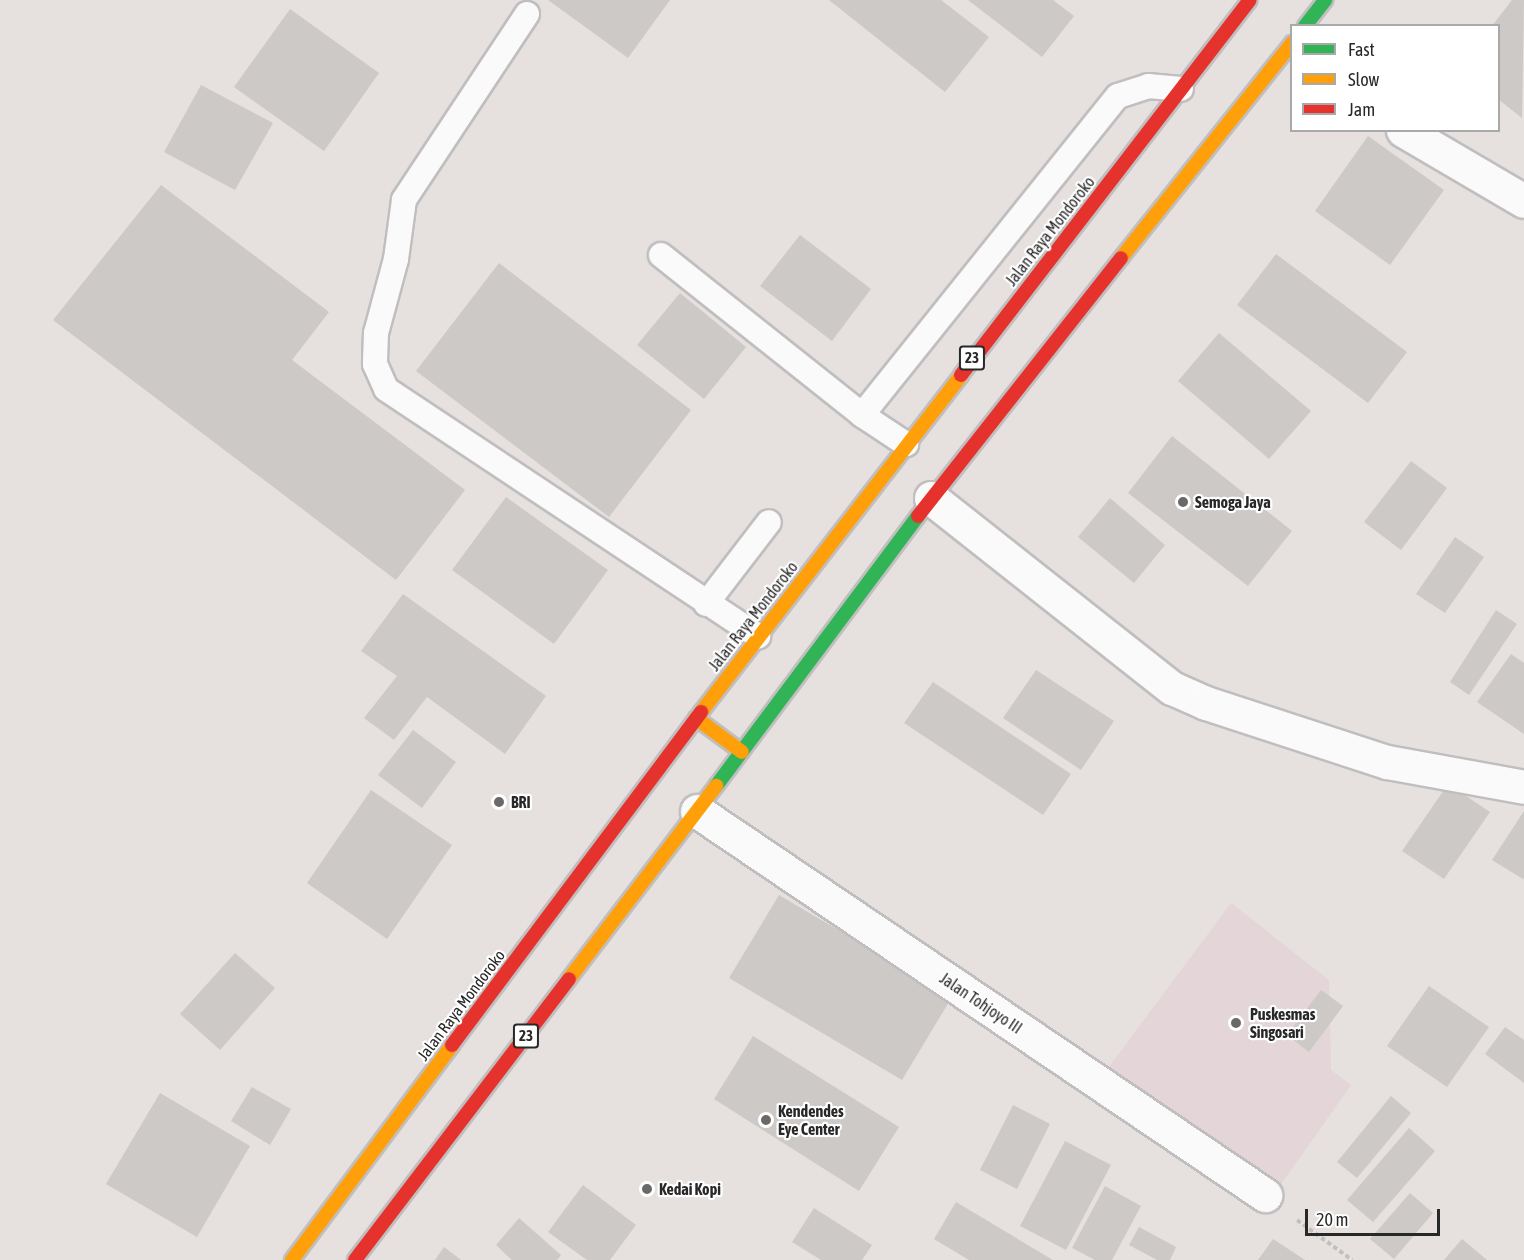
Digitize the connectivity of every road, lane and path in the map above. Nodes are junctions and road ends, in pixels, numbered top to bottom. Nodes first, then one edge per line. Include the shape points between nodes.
1 (1250, 0) edge
2 (1325, 0) edge
3 (527, 14) dead end
4 (1307, 24) edge
5 (1287, 58) edge
6 (1181, 89) junction
7 (1406, 132) edge
8 (1524, 201) edge
9 (661, 255) dead end
10 (862, 415) junction
11 (906, 444) junction
12 (931, 498) junction
13 (769, 522) dead end
14 (706, 604) junction
15 (758, 636) junction
16 (696, 718) junction
17 (742, 752) junction
18 (1524, 787) edge
19 (697, 812) junction
20 (1265, 1195) joint
21 (292, 1260) edge
22 (355, 1260) edge
23 (1352, 1260) edge

1 - 6 highway, Jalan Raya Mondoroko / 23
2 - 4 highway
3 - 14 lane via 404,200 396,259 376,333 375,363 386,389
5 - 12 highway, 23
6 - 10 lane via 1148,86 1118,96
6 - 11 highway, Jalan Raya Mondoroko / 23
7 - 8 street
9 - 10 lane
10 - 11 lane
11 - 15 highway, Jalan Raya Mondoroko / 23
12 - 17 highway, 23
12 - 18 street via 1172,688 1206,703 1387,762
13 - 14 lane
14 - 15 lane
15 - 16 highway, Jalan Raya Mondoroko / 23
16 - 17 highway
16 - 21 highway, Jalan Raya Mondoroko / 23
17 - 19 highway, 23
19 - 20 street, Jalan Tohjoyo III
19 - 22 highway, 23
20 - 23 path

